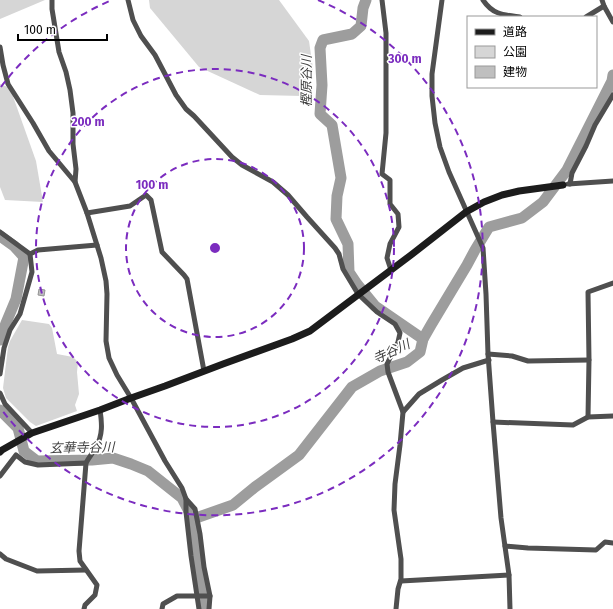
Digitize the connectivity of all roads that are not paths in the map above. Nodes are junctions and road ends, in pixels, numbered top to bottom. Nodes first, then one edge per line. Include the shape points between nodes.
1 (52, 0) edge
2 (128, 0) edge
3 (382, 0) edge
4 (442, 0) edge
5 (483, 0) edge
6 (602, 0) edge
7 (604, 6) junction
8 (513, 16) edge
9 (588, 16) edge
10 (613, 22) edge
11 (0, 47) edge
12 (613, 95) edge
13 (613, 181) edge
14 (76, 182) junction
15 (566, 185) junction
16 (466, 212) junction
17 (87, 214) junction
18 (0, 232) edge
19 (97, 245) junction
20 (30, 254) junction
21 (391, 270) junction
22 (613, 283) edge
23 (358, 294) junction
24 (488, 357) junction
25 (589, 360) junction
26 (204, 371) junction
27 (0, 374) edge
28 (0, 393) edge
29 (131, 398) junction
30 (100, 410) junction
31 (403, 412) junction
32 (613, 416) edge
33 (588, 417) junction
34 (493, 422) junction
35 (32, 433) junction
36 (0, 452) edge
37 (86, 463) junction
38 (0, 476) edge
39 (186, 499) junction
40 (613, 543) edge
41 (505, 546) junction
42 (0, 554) edge
43 (86, 570) junction
44 (509, 575) junction
45 (401, 581) junction
46 (197, 596) junction
47 (210, 596) junction
48 (84, 609) edge
49 (162, 609) edge
50 (199, 609) edge
51 (209, 609) edge
52 (396, 609) edge
53 (510, 609) edge

1 - 14 street via 58,52 70,90
2 - 23 street via 133,20 141,36 186,109 232,157 273,182 288,195 335,248 343,269
3 - 21 street via 386,33 386,133 382,174 390,180 390,204 398,214 399,227 390,244 387,258
4 - 16 street via 432,74 434,116 440,147
5 - 8 street via 488,7 500,14
6 - 7 street
7 - 9 street
7 - 10 street
11 - 14 street via 8,84 49,151
12 - 15 street via 595,124
13 - 15 street
14 - 17 street
15 - 16 street via 519,191 484,202
16 - 21 street
16 - 24 street via 483,248
17 - 19 street
17 - 26 street via 130,206 146,195 151,200 162,252 187,279
18 - 20 street
19 - 20 street via 38,250
19 - 29 street via 107,294 108,358
20 - 27 street via 32,272 20,314 10,330 4,348
21 - 23 street
22 - 25 street via 588,292
23 - 26 street via 310,331
23 - 31 street via 395,324 400,333 387,364
24 - 25 street via 512,356 528,361
24 - 31 street via 463,368 419,394
24 - 34 street
25 - 33 street
26 - 29 street
28 - 35 street via 5,404
29 - 30 street
29 - 39 street
30 - 35 street
30 - 37 street via 101,435
31 - 45 street via 394,510 401,558
32 - 33 street
33 - 34 street via 573,425
34 - 41 street
35 - 36 street
37 - 38 street via 38,465 25,462 16,455
37 - 43 street via 79,551 80,560
39 - 46 street
39 - 47 street via 195,509
40 - 41 street via 605,542 596,550
41 - 44 street
42 - 43 street via 6,559 38,571
43 - 48 street via 97,585 95,595
44 - 45 street
44 - 53 street
45 - 52 street
46 - 47 street
46 - 49 street via 177,596 163,604
46 - 50 street
47 - 51 street

